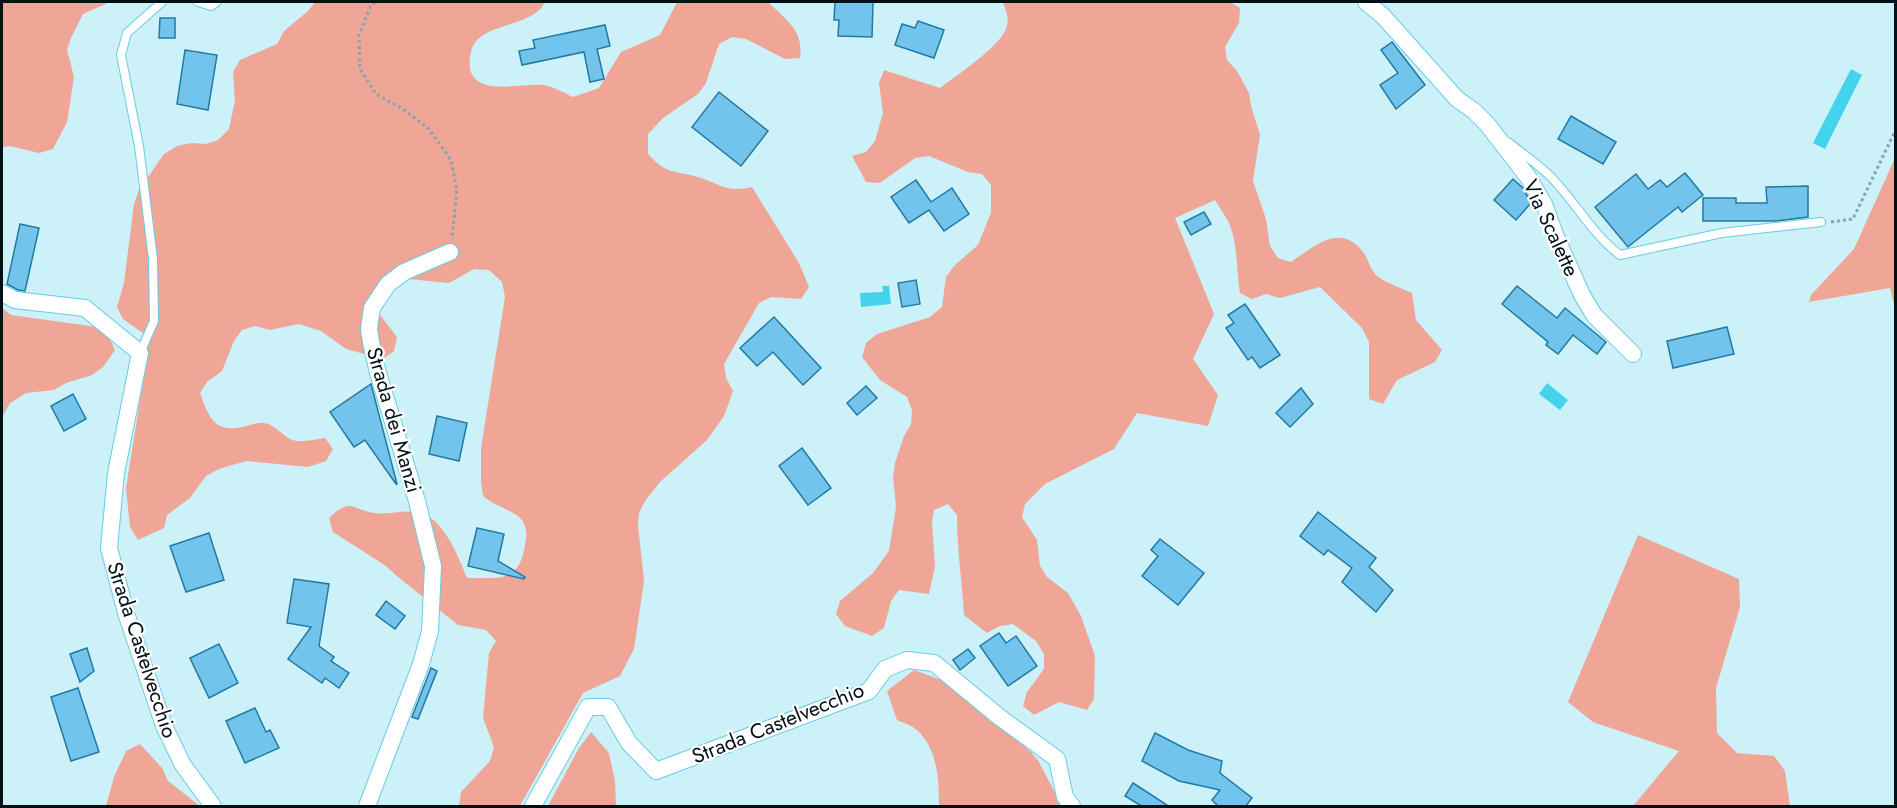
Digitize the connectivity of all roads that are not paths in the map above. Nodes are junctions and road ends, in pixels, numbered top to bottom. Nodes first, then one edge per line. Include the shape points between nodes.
1 (162, 2) edge
2 (198, 2) edge
3 (217, 2) edge
4 (1366, 2) edge
5 (1487, 124) junction
6 (1821, 222) road end
7 (450, 252) road end
8 (2, 293) edge
9 (140, 353) junction
10 (1633, 354) dead end
11 (213, 807) edge
12 (367, 807) edge
13 (533, 807) edge
14 (1072, 807) edge

1 - 9 lane via 127,33 121,55 139,146 153,259 154,321
2 - 3 lane via 211,6
4 - 5 street, Via Scalette via 1457,99
5 - 6 lane via 1551,177 1605,244 1620,255 1722,233
5 - 10 street, Via Scalette via 1544,204 1594,315
7 - 12 street, Strada dei Manzi via 404,272 388,284 372,308 370,342 433,566 430,631 421,664
8 - 9 street via 15,300 85,308
9 - 11 street, Strada Castelvecchio via 116,473 109,548 164,726 183,765
13 - 14 street, Strada Castelvecchio via 588,707 608,707 629,743 656,771 869,691 885,669 908,660 934,663 1057,759 1065,797

